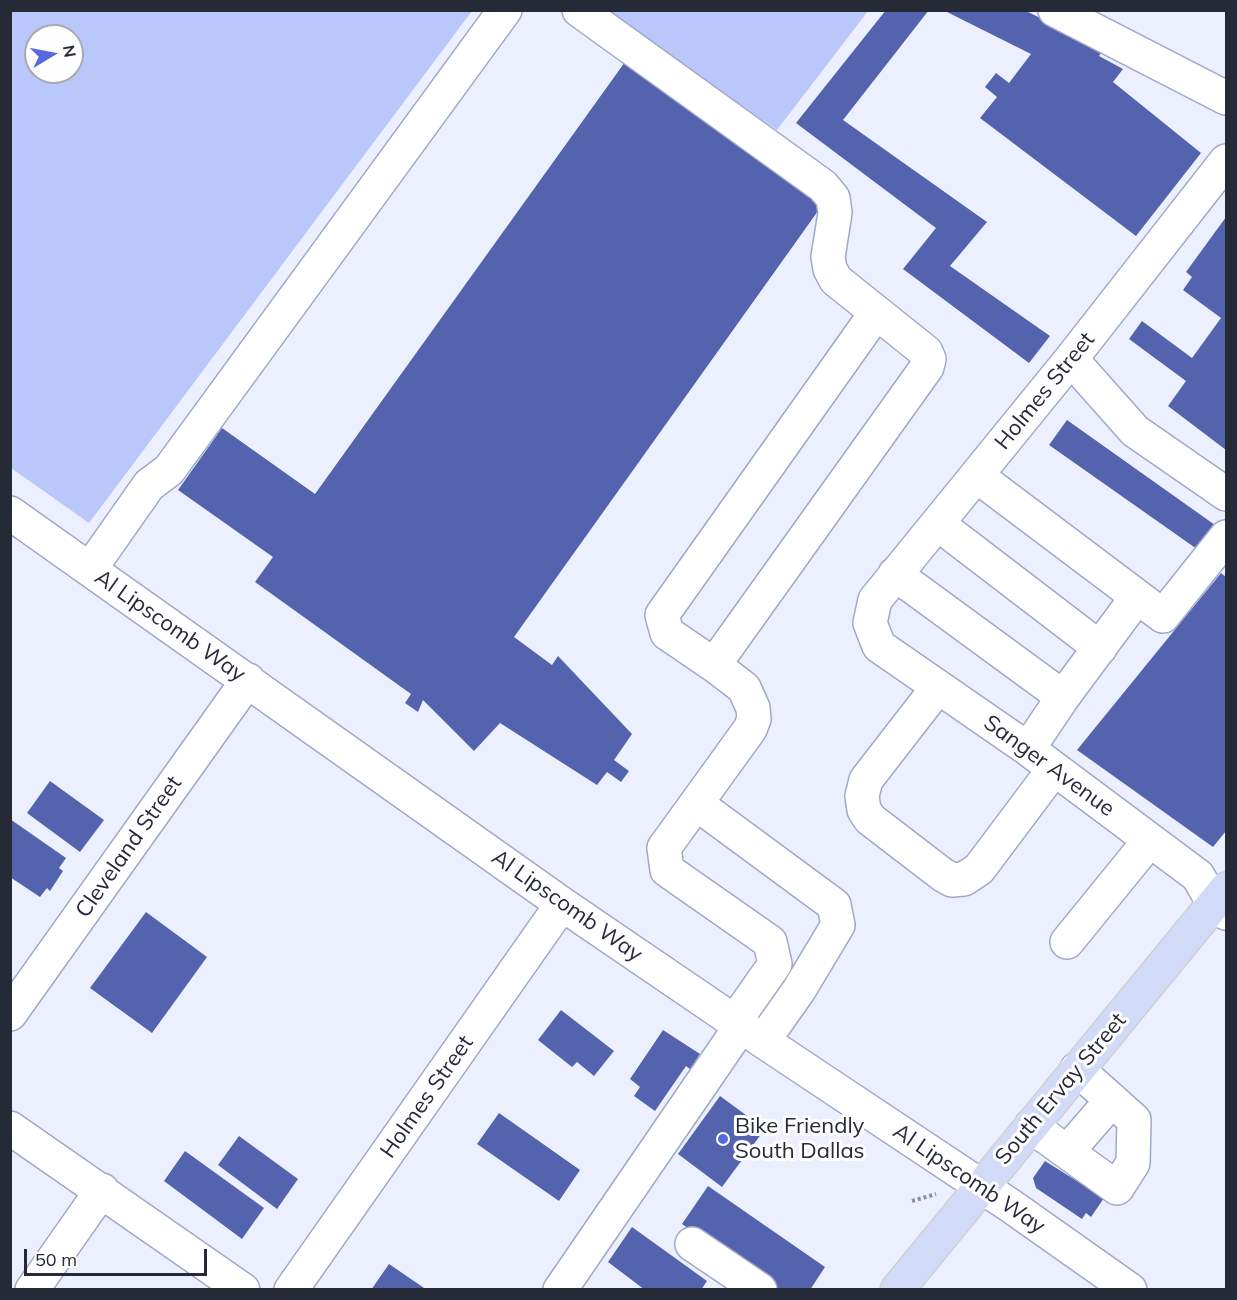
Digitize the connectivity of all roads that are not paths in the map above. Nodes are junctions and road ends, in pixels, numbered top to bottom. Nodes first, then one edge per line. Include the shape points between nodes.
1 (505, 10) edge
2 (579, 10) edge
3 (1055, 10) edge
4 (1227, 98) edge
5 (1227, 161) edge
6 (876, 313) junction
7 (1071, 359) junction
8 (977, 476) junction
9 (1227, 494) edge
10 (10, 513) edge
11 (938, 524) junction
12 (1227, 537) edge
13 (90, 569) junction
14 (895, 574) junction
15 (1137, 597) junction
16 (870, 623) joint
17 (1100, 648) junction
18 (714, 665) junction
19 (248, 680) junction
20 (938, 687) junction
21 (1063, 697) junction
22 (1028, 749) junction
23 (1054, 769) junction
24 (697, 804) junction
25 (1150, 840) junction
26 (1223, 902) edge
27 (562, 904) junction
28 (1067, 942) dead end
29 (10, 1014) edge
30 (746, 1029) junction
31 (1077, 1069) junction
32 (1112, 1100) junction
33 (1030, 1126) junction
34 (10, 1128) edge
35 (1067, 1152) junction
36 (981, 1186) junction
37 (102, 1190) junction
38 (692, 1244) dead end
39 (32, 1290) edge
40 (243, 1290) edge
41 (291, 1290) edge
42 (560, 1290) edge
43 (760, 1290) edge
44 (897, 1290) edge
45 (1130, 1290) edge

1 - 13 street via 169,470 149,485
2 - 6 street via 823,186 833,198 835,213 828,257 830,269 836,280
3 - 4 street
5 - 7 street, Holmes Street
6 - 18 street via 926,352 927,367
6 - 18 street via 662,615 666,633
7 - 8 street, Holmes Street
7 - 9 street via 1135,430
8 - 11 street, Holmes Street
8 - 15 street
10 - 13 street, Al Lipscomb Way
11 - 14 street, Holmes Street
11 - 17 street
12 - 15 street via 1163,616
13 - 19 street, Al Lipscomb Way
14 - 16 street, Holmes Street via 875,600
14 - 21 street
15 - 17 street
16 - 20 street, Sanger Avenue via 879,646
17 - 21 street
18 - 24 street via 744,688 754,719
19 - 27 street, Al Lipscomb Way
19 - 29 street, Cleveland Street
20 - 22 street, Sanger Avenue
20 - 23 street via 866,780 862,796 870,819 943,875 952,880 964,879 979,869
21 - 22 street
22 - 23 street, Sanger Avenue
23 - 25 street, Sanger Avenue
24 - 30 street via 664,849 668,870 770,942 775,964
24 - 30 street via 834,905 838,926 799,990
25 - 26 street, Sanger Avenue via 1198,876
25 - 28 street
26 - 31 main road, South Ervay Street
27 - 30 street, Al Lipscomb Way
27 - 41 street, Holmes Street
30 - 36 street, Al Lipscomb Way
30 - 42 street
31 - 32 street
31 - 33 main road, South Ervay Street
32 - 35 street
32 - 35 street via 1134,1120 1133,1163 1117,1188
33 - 35 street
33 - 36 main road, South Ervay Street
34 - 37 street
36 - 44 main road, South Ervay Street
36 - 45 street, Al Lipscomb Way
37 - 39 street
37 - 40 street
38 - 43 street

